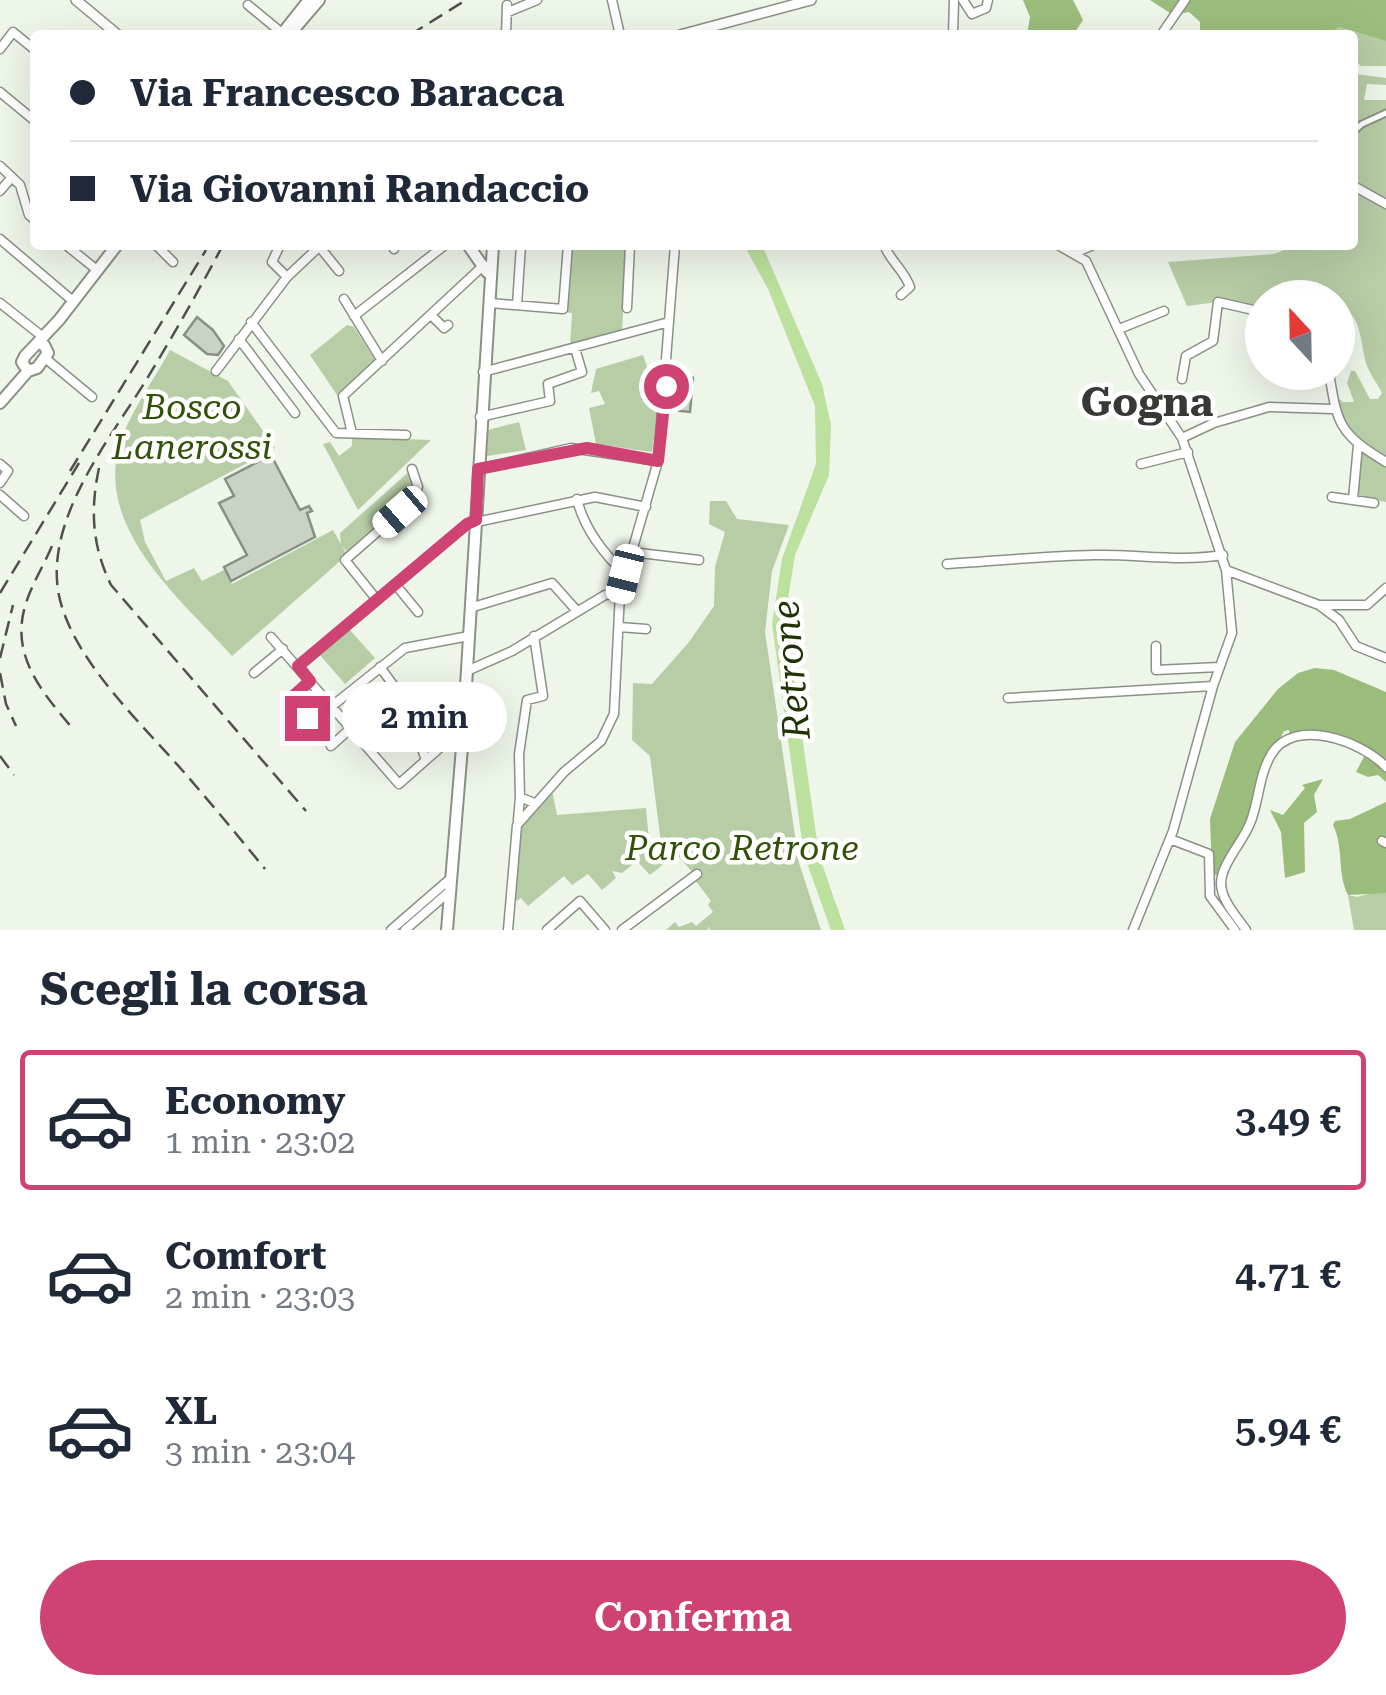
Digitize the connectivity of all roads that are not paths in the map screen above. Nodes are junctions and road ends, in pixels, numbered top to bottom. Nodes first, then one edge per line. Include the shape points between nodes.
1 (76, 0) edge
2 (309, 0) edge
3 (319, 0) edge
4 (536, 0) edge
5 (612, 0) edge
6 (809, 0) edge
7 (954, 0) edge
8 (963, 0) edge
9 (988, 0) edge
10 (1185, 0) edge
11 (248, 5) dead end
12 (302, 15) junction
13 (112, 30) edge
14 (283, 30) edge
15 (292, 30) edge
16 (506, 30) edge
17 (619, 30) edge
18 (700, 30) edge
19 (954, 30) edge
20 (1164, 30) edge
21 (30, 46) edge
22 (0, 49) edge
23 (0, 92) edge
24 (1386, 113) edge
25 (30, 117) edge
26 (1358, 128) edge
27 (0, 166) edge
28 (12, 177) junction
29 (1358, 188) edge
30 (0, 191) edge
31 (1386, 204) edge
32 (30, 216) edge
33 (0, 239) edge
34 (72, 250) edge
35 (113, 250) edge
36 (161, 250) edge
37 (278, 250) edge
38 (315, 250) edge
39 (322, 250) edge
40 (439, 250) edge
41 (473, 250) edge
42 (491, 250) edge
43 (520, 250) edge
44 (568, 250) edge
45 (630, 250) edge
46 (675, 250) edge
47 (886, 250) edge
48 (1070, 250) edge
49 (1080, 250) edge
50 (1075, 252) junction
51 (173, 262) dead end
52 (487, 264) junction
53 (98, 270) junction
54 (339, 272) dead end
55 (287, 277) junction
56 (900, 295) dead end
57 (344, 299) dead end
58 (450, 299) junction
59 (73, 301) junction
60 (490, 302) junction
61 (0, 303) edge
62 (517, 305) junction
63 (458, 308) dead end
64 (627, 308) dead end
65 (1245, 308) edge
66 (1164, 310) dead end
67 (354, 316) junction
68 (432, 316) junction
69 (250, 322) junction
70 (669, 322) junction
71 (448, 324) dead end
72 (1119, 329) junction
73 (239, 339) junction
74 (575, 348) junction
75 (44, 353) junction
76 (382, 361) junction
77 (26, 367) junction
78 (216, 372) dead end
79 (483, 372) junction
80 (1182, 378) dead end
81 (1330, 390) edge
82 (0, 392) edge
83 (92, 397) dead end
84 (0, 402) edge
85 (1332, 410) junction
86 (295, 414) dead end
87 (480, 419) junction
88 (352, 433) junction
89 (406, 434) dead end
90 (1182, 438) junction
91 (1358, 445) junction
92 (1188, 452) junction
93 (658, 461) junction
94 (1386, 462) edge
95 (0, 464) edge
96 (1141, 464) dead end
97 (412, 469) dead end
98 (478, 469) junction
99 (0, 483) edge
100 (0, 494) edge
101 (1332, 497) dead end
102 (577, 500) junction
103 (1353, 500) junction
104 (1374, 502) dead end
105 (646, 507) junction
106 (24, 516) dead end
107 (476, 520) junction
108 (631, 552) junction
109 (1224, 555) junction
110 (699, 560) dead end
111 (947, 564) dead end
112 (1226, 570) junction
113 (625, 574) junction
114 (395, 584) junction
115 (1386, 588) edge
116 (620, 594) junction
117 (376, 600) junction
118 (1320, 605) junction
119 (470, 608) junction
120 (578, 611) junction
121 (418, 612) dead end
122 (619, 627) junction
123 (646, 629) dead end
124 (470, 636) junction
125 (534, 636) junction
126 (271, 637) dead end
127 (1156, 646) dead end
128 (283, 649) junction
129 (1386, 658) edge
130 (298, 666) junction
131 (380, 667) junction
132 (1219, 667) junction
133 (467, 671) junction
134 (254, 673) dead end
135 (310, 681) junction
136 (1212, 686) junction
137 (465, 688) junction
138 (440, 694) dead end
139 (1008, 698) dead end
140 (405, 701) junction
141 (332, 706) junction
142 (307, 718) dead end
143 (351, 728) junction
144 (463, 735) junction
145 (360, 738) junction
146 (331, 746) dead end
147 (426, 760) junction
148 (1386, 767) edge
149 (520, 798) junction
150 (534, 803) junction
151 (517, 824) junction
152 (1170, 839) junction
153 (697, 874) dead end
154 (451, 878) junction
155 (450, 891) junction
156 (391, 930) edge
157 (404, 930) edge
158 (446, 930) edge
159 (508, 930) edge
160 (547, 930) edge
161 (605, 930) edge
162 (622, 930) edge
163 (1133, 930) edge
164 (1235, 930) edge
165 (1246, 930) edge

1 - 13 street
2 - 12 main road
3 - 12 main road
4 - 16 street via 508,8
5 - 17 street
6 - 18 street
7 - 19 street
8 - 9 street via 972,14
10 - 20 street
11 - 14 street
12 - 15 main road
21 - 22 street via 14,32
23 - 25 street
24 - 26 street
27 - 28 street
28 - 30 street
28 - 32 street
29 - 31 street
33 - 59 street
34 - 53 street
35 - 53 main road
36 - 51 street
37 - 55 street via 272,262
38 - 55 street
39 - 54 street
40 - 67 street
41 - 52 main road
42 - 52 main road
43 - 62 street
44 - 62 street via 563,309
45 - 64 street
46 - 70 street
47 - 56 street via 910,286
48 - 50 street
49 - 50 street
50 - 72 street via 1086,260
52 - 58 street
52 - 60 main road
53 - 59 main road
55 - 69 street
57 - 67 street
58 - 63 street
58 - 68 street
59 - 75 main road
60 - 62 street
60 - 79 main road
61 - 75 street
65 - 80 street via 1218,302 1213,341 1186,356
66 - 72 street
67 - 76 street
68 - 71 street via 444,328
68 - 76 street
69 - 73 street
69 - 88 street via 336,433
70 - 74 street
70 - 93 street
72 - 90 street via 1151,396
73 - 78 street
73 - 86 street
74 - 79 street
74 - 87 street via 582,372 548,384 550,401
75 - 77 main road
75 - 77 main road via 25,356
75 - 83 street
76 - 88 street via 343,396
77 - 82 main road
77 - 84 main road
79 - 87 main road
81 - 85 street
85 - 90 street via 1269,407
85 - 91 street
87 - 98 main road
88 - 89 street
90 - 92 street
91 - 94 street
91 - 103 street
92 - 96 street
92 - 109 street
93 - 98 street via 587,448
93 - 105 street
95 - 99 street via 8,471
97 - 117 street via 418,488 345,560
98 - 107 main road
100 - 106 street
101 - 103 street
102 - 105 street
102 - 107 street
102 - 113 street via 582,520
103 - 104 street
105 - 108 street
107 - 114 street
107 - 119 main road
108 - 110 street
108 - 113 street
109 - 111 street
109 - 112 street
112 - 118 street
112 - 132 street via 1232,632
113 - 116 street
114 - 117 street
114 - 121 street
115 - 118 street via 1367,605
116 - 120 street
116 - 122 street
117 - 130 street
118 - 129 street via 1340,620 1356,646
119 - 120 street via 552,583
119 - 124 main road
120 - 125 street
122 - 123 street
122 - 150 street via 610,727
124 - 131 street via 420,642
124 - 133 main road
125 - 133 street
125 - 149 street via 542,696 527,700
126 - 128 street
127 - 132 street via 1156,670
128 - 130 street
128 - 134 street
130 - 135 street
131 - 140 street
131 - 141 street
132 - 136 street
133 - 137 main road
135 - 141 street
135 - 142 street via 291,698
136 - 139 street
136 - 152 street
137 - 138 street
137 - 144 main road
140 - 145 street
140 - 147 street
141 - 143 street
143 - 145 street
143 - 146 street
144 - 147 street
144 - 154 main road
145 - 147 street via 398,784
148 - 165 street via 1349,743 1308,736 1288,739 1269,758 1252,822 1221,880
149 - 150 street
149 - 151 street
150 - 151 street
151 - 159 street
152 - 163 street
152 - 164 street via 1209,854 1210,896
153 - 162 street
154 - 155 main road
154 - 156 street
155 - 157 street
155 - 158 main road
160 - 161 street via 580,900

